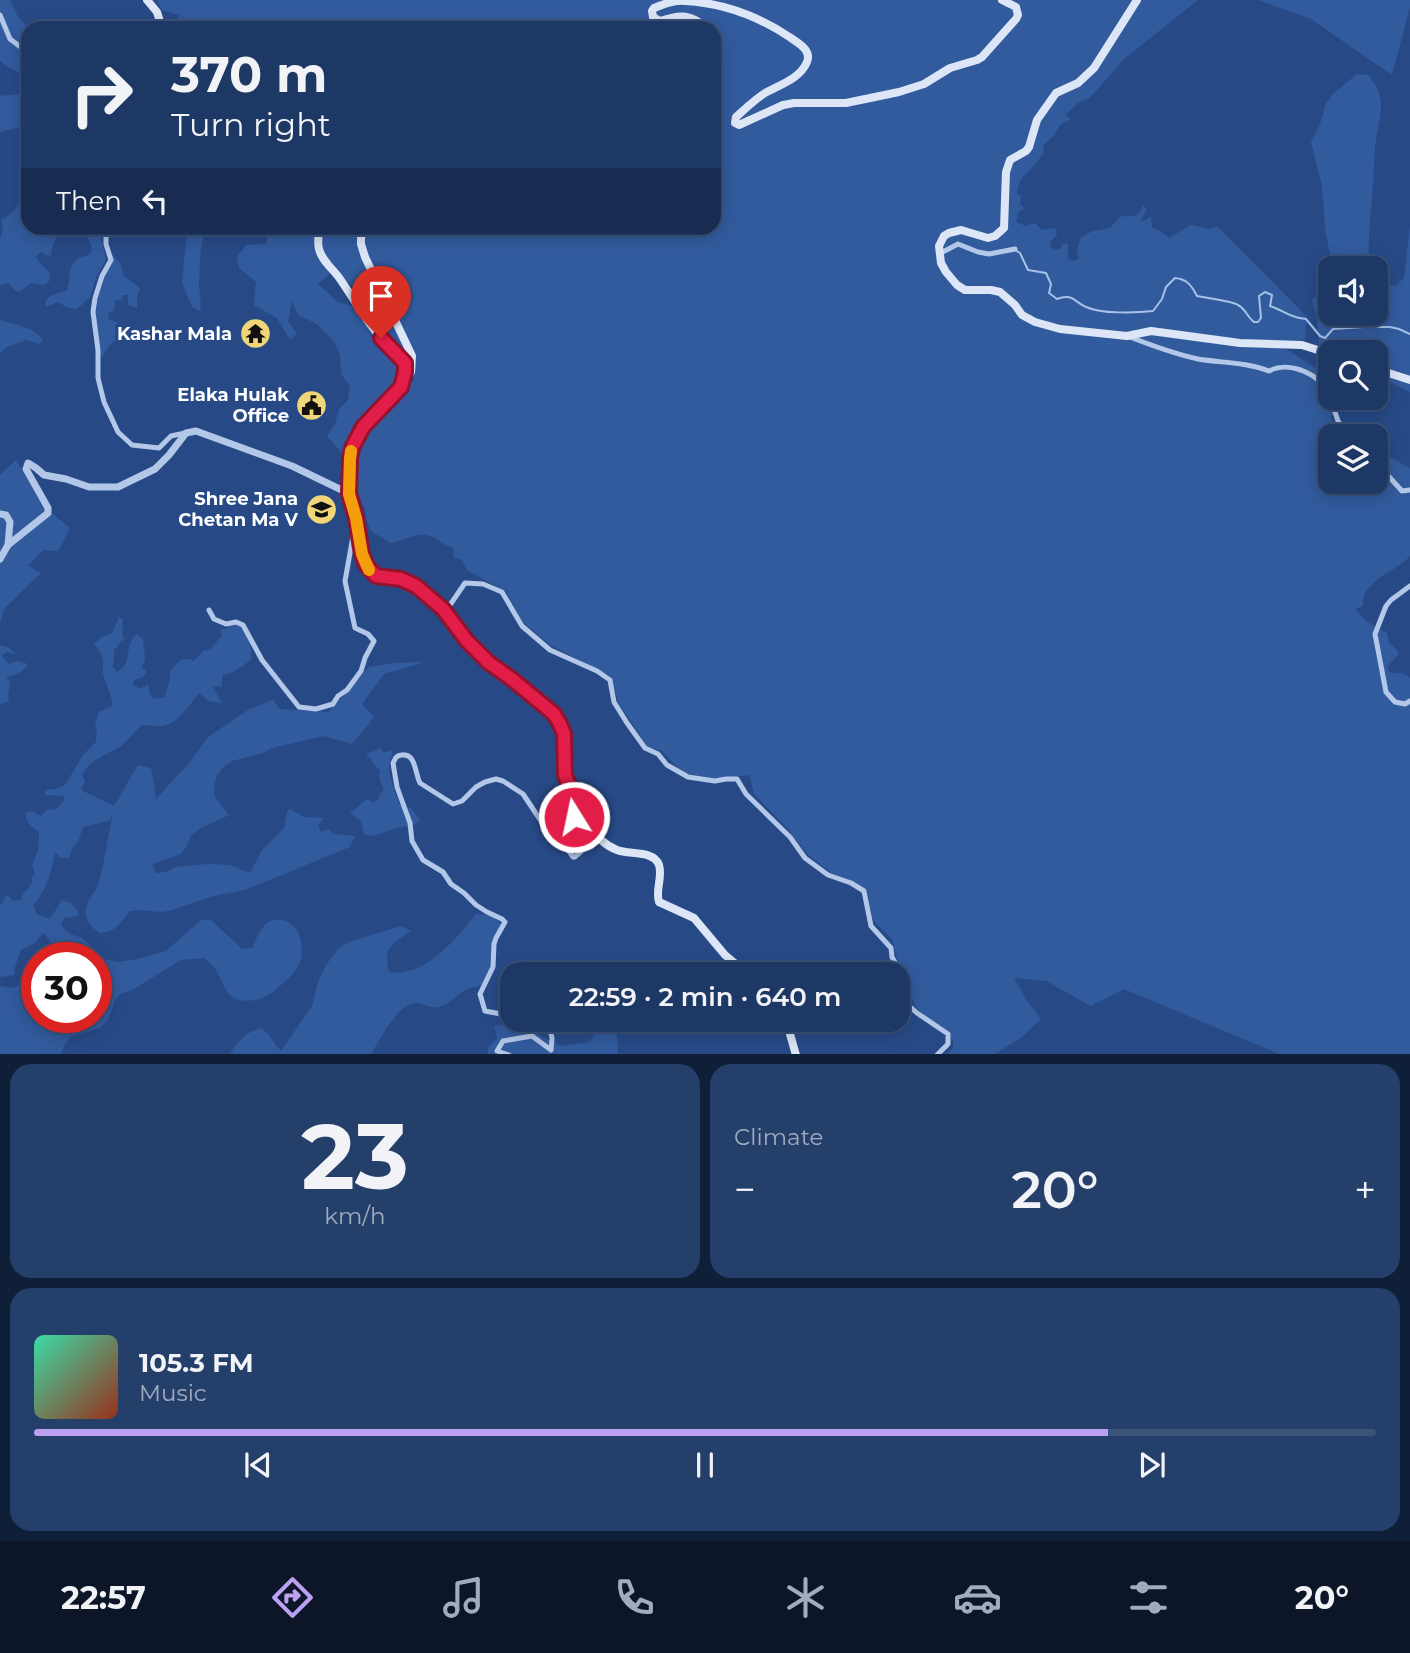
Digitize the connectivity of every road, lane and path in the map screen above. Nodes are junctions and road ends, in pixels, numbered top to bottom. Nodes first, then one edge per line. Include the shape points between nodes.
1 (147, 0) edge
2 (1002, 0) edge
3 (1136, 0) edge
4 (0, 15) edge
5 (160, 21) edge
6 (660, 21) edge
7 (660, 21) edge
8 (698, 21) edge
9 (21, 47) edge
10 (106, 235) edge
11 (319, 235) edge
12 (362, 235) edge
13 (1015, 249) dead end
14 (939, 254) junction
15 (1127, 335) junction
16 (1318, 350) edge
17 (1388, 373) edge
18 (404, 380) junction
19 (1410, 380) edge
20 (1318, 381) edge
21 (186, 433) junction
22 (1388, 476) edge
23 (1410, 489) edge
24 (349, 494) junction
25 (0, 514) edge
26 (356, 518) junction
27 (8, 545) junction
28 (0, 559) edge
29 (1410, 586) edge
30 (443, 609) junction
31 (209, 610) dead end
32 (1410, 701) edge
33 (572, 794) junction
34 (733, 962) edge
35 (500, 1014) edge
36 (551, 1032) edge
37 (789, 1032) edge
38 (506, 1054) edge
39 (796, 1054) edge
40 (938, 1054) edge

1 - 5 main road
2 - 6 main road via 1016,7 1016,19 977,60 899,92 846,103 783,105 739,125 736,117 799,73 807,62 803,46 763,20 726,8 673,1 654,8 653,17
3 - 14 main road via 1094,68 1078,83 1056,93 1037,120 1029,147 1010,160 1004,228 988,238 955,231 944,236
4 - 9 street via 10,39
7 - 8 main road via 687,16
10 - 21 street via 111,260 93,312 104,402 118,432 132,445 159,448 171,436
11 - 18 main road via 323,258 381,338 405,363
12 - 18 main road via 365,257 412,356 411,372
13 - 14 street via 989,254 958,244
14 - 15 main road via 957,285 965,290 1000,292 1021,315 1035,322
15 - 16 main road via 1151,331
15 - 20 street via 1199,359 1269,371 1301,369
17 - 19 main road
18 - 24 main road via 357,438 350,459
21 - 24 street via 196,431 277,461
21 - 27 street via 155,469 118,487 89,486 44,475 28,463 26,469 48,513
22 - 23 street via 1402,491
24 - 26 main road
25 - 27 street via 9,522
26 - 30 main road via 362,554 371,572 410,582
26 - 31 street via 345,581 355,628 374,641 362,671 333,704 299,707 262,660 243,625 214,619
27 - 28 street
29 - 32 street via 1385,606 1375,634 1386,692 1395,702
30 - 33 main road via 488,662 554,714 564,734 565,775
30 - 40 street via 465,583 502,592 522,626 550,650 610,680 614,702 645,748 688,778 737,779 805,858 828,875 864,891 871,926 891,948 907,1004 948,1034 948,1044
33 - 34 main road via 587,825 604,843 655,858 660,869 660,902 694,918
33 - 35 street via 574,817 585,846 575,858 551,835 523,794 505,782 485,782 453,804 420,783 410,757 401,755 393,761 412,841 423,860 443,872 476,905 505,922 496,937 493,967 480,994 485,1011
36 - 38 street via 551,1050 533,1036 503,1041 497,1051
37 - 39 main road

